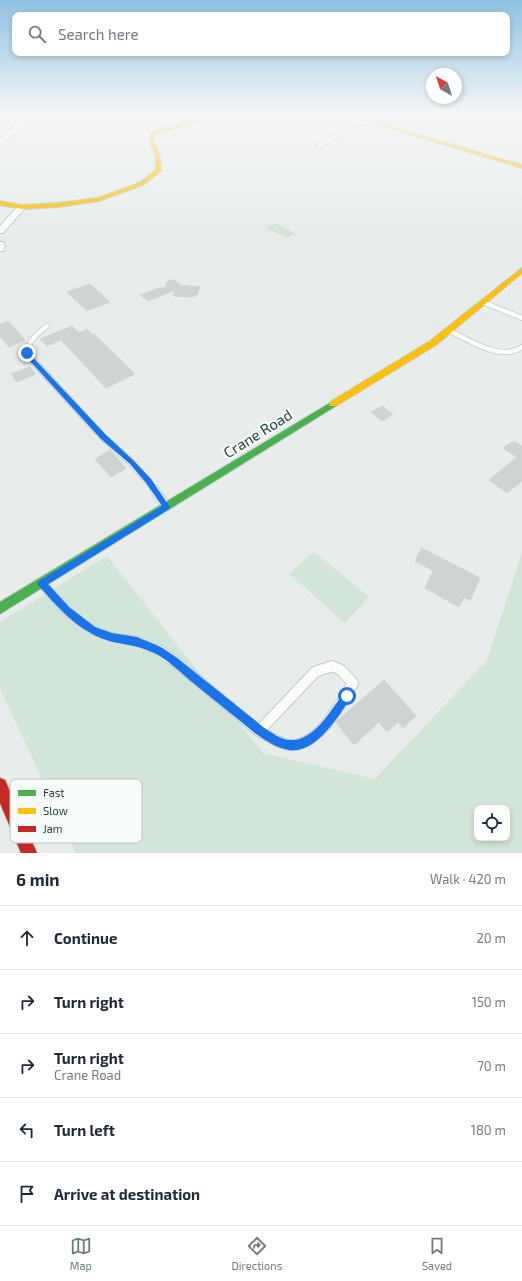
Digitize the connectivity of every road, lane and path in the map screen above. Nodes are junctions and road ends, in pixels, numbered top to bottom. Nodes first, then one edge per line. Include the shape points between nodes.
1 (156, 153) edge
2 (475, 153) edge
3 (522, 167) edge
4 (0, 203) edge
5 (22, 207) junction
6 (0, 231) edge
7 (0, 244) edge
8 (0, 249) edge
9 (522, 270) edge
10 (483, 302) junction
11 (522, 318) edge
12 (47, 326) dead end
13 (448, 330) junction
14 (522, 347) edge
15 (166, 507) junction
16 (42, 584) junction
17 (0, 608) edge
18 (259, 731) junction
19 (0, 785) edge
20 (10, 808) edge
21 (25, 843) edge
22 (29, 853) edge

1 - 5 street via 160,159 159,171 141,184 99,199
2 - 3 street
4 - 5 street
5 - 6 street
7 - 8 street
9 - 10 street, Crane Road
10 - 11 lane
10 - 13 street, Crane Road
12 - 15 lane via 27,347 30,358 103,437 132,463
13 - 14 lane via 504,354 515,352
13 - 15 street, Crane Road via 433,342
15 - 16 street, Crane Road
16 - 17 street, Crane Road
16 - 18 lane via 66,610 92,630 147,644 163,653
18 - 18 lane via 291,745 308,741 326,726 353,683 346,672 335,666 325,666 315,672
19 - 20 street
21 - 22 street

